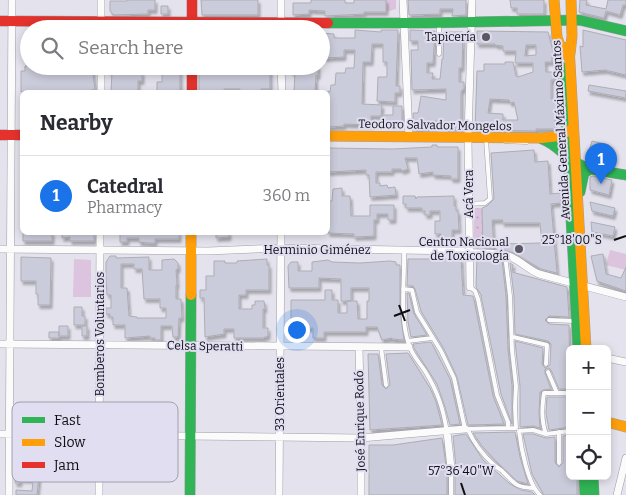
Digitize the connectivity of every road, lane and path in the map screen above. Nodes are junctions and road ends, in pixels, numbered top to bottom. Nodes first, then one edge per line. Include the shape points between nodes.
1 (12, 0) edge
2 (101, 0) edge
3 (192, 0) edge
4 (281, 0) edge
5 (402, 0) edge
6 (472, 0) edge
7 (563, 1) edge
8 (101, 20) edge
9 (192, 20) edge
10 (281, 20) edge
11 (0, 21) edge
12 (12, 21) junction
13 (20, 21) edge
14 (471, 21) junction
15 (564, 21) junction
16 (403, 23) junction
17 (439, 23) junction
18 (330, 25) edge
19 (626, 31) edge
20 (439, 54) dead end
21 (566, 54) junction
22 (101, 75) edge
23 (192, 75) edge
24 (281, 75) edge
25 (101, 90) edge
26 (192, 90) edge
27 (282, 90) edge
28 (570, 131) junction
29 (5, 135) edge
30 (20, 135) edge
31 (330, 136) edge
32 (408, 136) junction
33 (468, 138) junction
34 (486, 138) junction
35 (537, 138) junction
36 (567, 156) junction
37 (576, 162) junction
38 (592, 168) junction
39 (626, 176) edge
40 (469, 204) junction
41 (578, 210) junction
42 (100, 235) edge
43 (191, 235) edge
44 (281, 235) edge
45 (281, 248) junction
46 (0, 249) edge
47 (10, 249) junction
48 (100, 250) junction
49 (404, 250) junction
50 (191, 251) junction
51 (469, 253) junction
52 (504, 255) junction
53 (578, 284) junction
54 (470, 287) joint
55 (403, 289) junction
56 (626, 297) edge
57 (549, 320) dead end
58 (576, 321) junction
59 (512, 337) junction
60 (432, 338) junction
61 (0, 344) edge
62 (10, 344) junction
63 (100, 344) junction
64 (409, 344) junction
65 (578, 345) edge
66 (586, 345) edge
67 (191, 346) junction
68 (280, 346) junction
69 (381, 346) junction
70 (359, 347) junction
71 (611, 359) edge
72 (626, 362) edge
73 (546, 364) dead end
74 (548, 372) dead end
75 (386, 385) dead end
76 (557, 393) junction
77 (566, 393) edge
78 (99, 402) edge
79 (611, 423) edge
80 (626, 427) edge
81 (508, 428) junction
82 (466, 429) junction
83 (518, 430) junction
84 (566, 431) edge
85 (447, 432) junction
86 (559, 432) junction
87 (0, 434) edge
88 (9, 434) junction
89 (12, 434) edge
90 (546, 434) junction
91 (178, 436) edge
92 (191, 436) junction
93 (279, 437) junction
94 (361, 438) junction
95 (626, 458) edge
96 (559, 463) dead end
97 (451, 468) joint
98 (584, 480) edge
99 (593, 480) edge
100 (99, 482) edge
101 (533, 488) junction
102 (9, 495) edge
103 (99, 495) edge
104 (190, 495) edge
105 (279, 495) edge
106 (361, 495) edge
107 (451, 495) edge
108 (540, 495) edge
109 (585, 495) edge
110 (594, 495) edge
111 (618, 495) edge

1 - 12 street
2 - 8 street
3 - 9 main road
4 - 10 street
5 - 16 street
6 - 14 street, Acá Vera
7 - 15 main road
7 - 15 main road
11 - 12 main road
12 - 13 main road
12 - 29 street
14 - 15 main road
14 - 17 main road
14 - 33 street, Acá Vera
15 - 19 main road via 580,20
15 - 21 main road via 572,36
15 - 21 main road via 557,37
16 - 17 main road
16 - 18 main road
16 - 32 street
17 - 20 lane
21 - 28 main road, Avenida General Máximo Santos
22 - 25 street
23 - 26 main road
24 - 27 street
28 - 35 main road, Teodoro Salvador Mongelos
28 - 36 main road, Avenida General Máximo Santos
28 - 37 main road, Avenida General Máximo Santos
29 - 30 main road
29 - 47 street
31 - 32 main road, Teodoro Salvador Mongelos
32 - 33 main road, Teodoro Salvador Mongelos
33 - 34 main road, Teodoro Salvador Mongelos
33 - 40 street, Acá Vera
34 - 35 main road, Teodoro Salvador Mongelos
34 - 40 lane via 490,198 485,203
35 - 36 main road via 555,144
36 - 37 main road
36 - 53 main road, Avenida General Máximo Santos
37 - 38 main road
37 - 41 main road, Avenida General Máximo Santos
38 - 39 main road
38 - 41 main road via 582,179
40 - 51 street, Acá Vera
41 - 53 main road, Avenida General Máximo Santos
42 - 48 street, Bomberos Voluntarios
43 - 50 main road
44 - 45 street, 33 Orientales
45 - 49 street, Herminio Giménez
45 - 50 street, Herminio Giménez
45 - 68 street, 33 Orientales
46 - 47 street, Herminio Giménez
47 - 48 street, Herminio Giménez
47 - 62 street
48 - 50 street, Herminio Giménez
48 - 63 street, Bomberos Voluntarios
49 - 51 street, Herminio Giménez
49 - 55 lane
50 - 67 main road
51 - 52 street, Herminio Giménez
51 - 54 street, Acá Vera
52 - 53 street, Herminio Giménez via 530,270
52 - 59 lane
53 - 56 street, Herminio Giménez
53 - 58 main road, Avenida General Máximo Santos
53 - 66 main road, Avenida General Máximo Santos
54 - 81 lane, Acá Vera via 478,299 497,395
55 - 60 lane via 412,290 417,312
55 - 64 lane
57 - 58 lane
58 - 65 main road, Avenida General Máximo Santos
59 - 73 lane via 547,345
59 - 83 lane
60 - 64 lane
60 - 82 lane via 454,378
61 - 62 street, Celsa Speratti
62 - 63 street, Celsa Speratti
62 - 88 street
63 - 67 street, Celsa Speratti
63 - 78 street, Bomberos Voluntarios
64 - 69 street, Celsa Speratti
64 - 85 lane via 440,398
67 - 68 street, Celsa Speratti
67 - 92 main road
68 - 70 street, Celsa Speratti
68 - 93 street, 33 Orientales
69 - 70 street, Celsa Speratti
69 - 75 lane
70 - 94 street, José Enrique Rodó
71 - 72 street
74 - 76 lane
76 - 77 lane
76 - 90 lane via 544,393 542,408
79 - 80 main road
81 - 82 lane
81 - 83 lane
82 - 85 street
82 - 101 lane via 486,457 510,481
83 - 90 lane
83 - 101 lane
84 - 86 lane
85 - 94 street
85 - 97 street
86 - 90 lane
86 - 96 lane
87 - 88 street
88 - 89 street
88 - 102 street
91 - 92 street
92 - 93 street
92 - 104 main road
93 - 94 street
93 - 105 street, 33 Orientales
94 - 106 street, José Enrique Rodó
95 - 111 street
97 - 107 lane
98 - 109 main road
99 - 110 main road
100 - 103 street, Bomberos Voluntarios
101 - 108 lane

